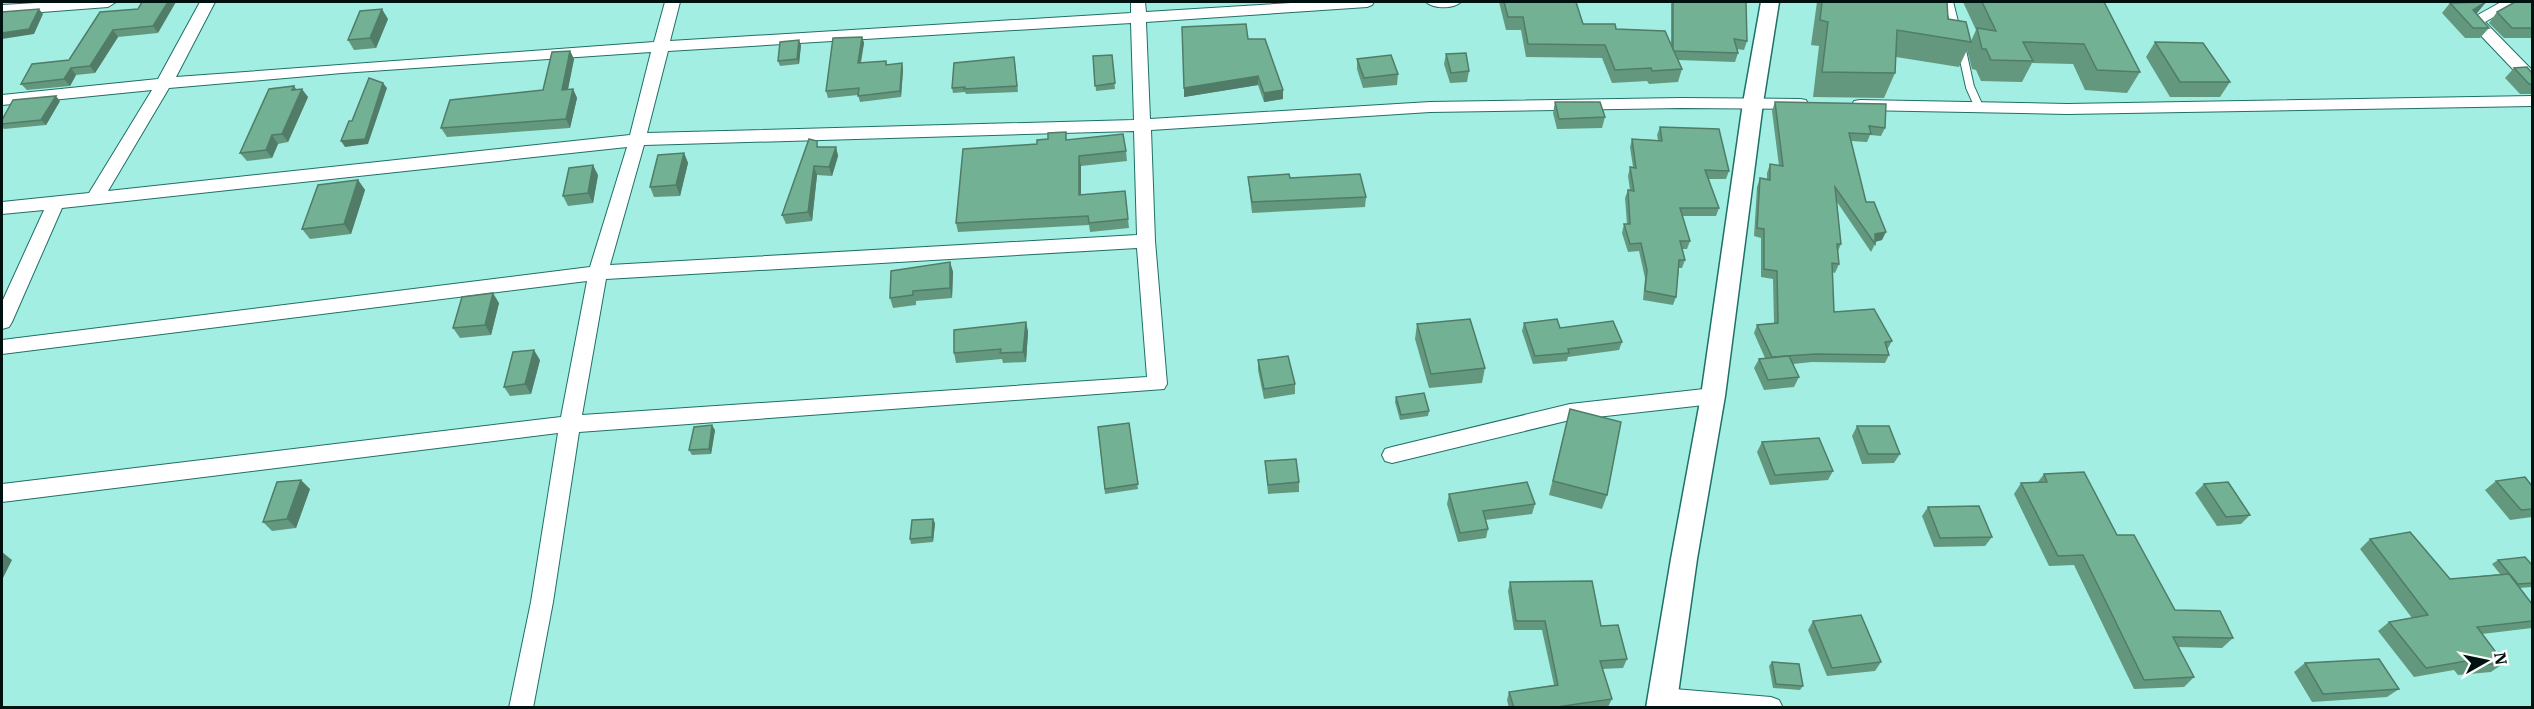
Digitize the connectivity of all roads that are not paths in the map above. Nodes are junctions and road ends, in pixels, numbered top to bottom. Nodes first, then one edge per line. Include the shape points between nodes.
1 (108, 2) edge
2 (207, 2) edge
3 (672, 2) edge
4 (1367, 2) edge
5 (1434, 2) edge
6 (1453, 2) edge
7 (1770, 2) edge
8 (1949, 2) edge
9 (2512, 2) edge
10 (2, 10) edge
11 (1138, 10) edge
12 (662, 45) junction
13 (2532, 79) edge
14 (165, 82) junction
15 (2, 100) edge
16 (2532, 101) edge
17 (1754, 103) junction
18 (1813, 104) edge
19 (1849, 105) edge
20 (1979, 107) junction
21 (1143, 125) junction
22 (637, 140) junction
23 (96, 196) junction
24 (56, 202) junction
25 (2, 208) edge
26 (1146, 241) junction
27 (598, 273) junction
28 (2, 322) edge
29 (2, 347) edge
30 (1713, 396) junction
31 (570, 424) junction
32 (1392, 455) dead end
33 (2, 493) edge
34 (1661, 703) edge
35 (521, 708) edge
36 (1771, 708) edge

1 - 10 street
2 - 14 street
3 - 12 street
4 - 11 street
5 - 6 street
7 - 17 street
8 - 20 lane via 1970,87
9 - 13 street via 2475,21
11 - 12 street
11 - 21 street
12 - 14 street
12 - 22 street
14 - 15 street
14 - 23 street
16 - 20 street
17 - 18 street
17 - 21 street via 1430,107
17 - 30 street
19 - 20 street
21 - 22 street
21 - 26 street
22 - 23 street
22 - 27 street
23 - 24 street
24 - 25 street
24 - 28 street
26 - 27 street
26 - 31 street via 1156,384
27 - 29 street
27 - 31 street
30 - 32 street via 1570,412
30 - 34 street
31 - 33 street
31 - 35 street
34 - 36 street

